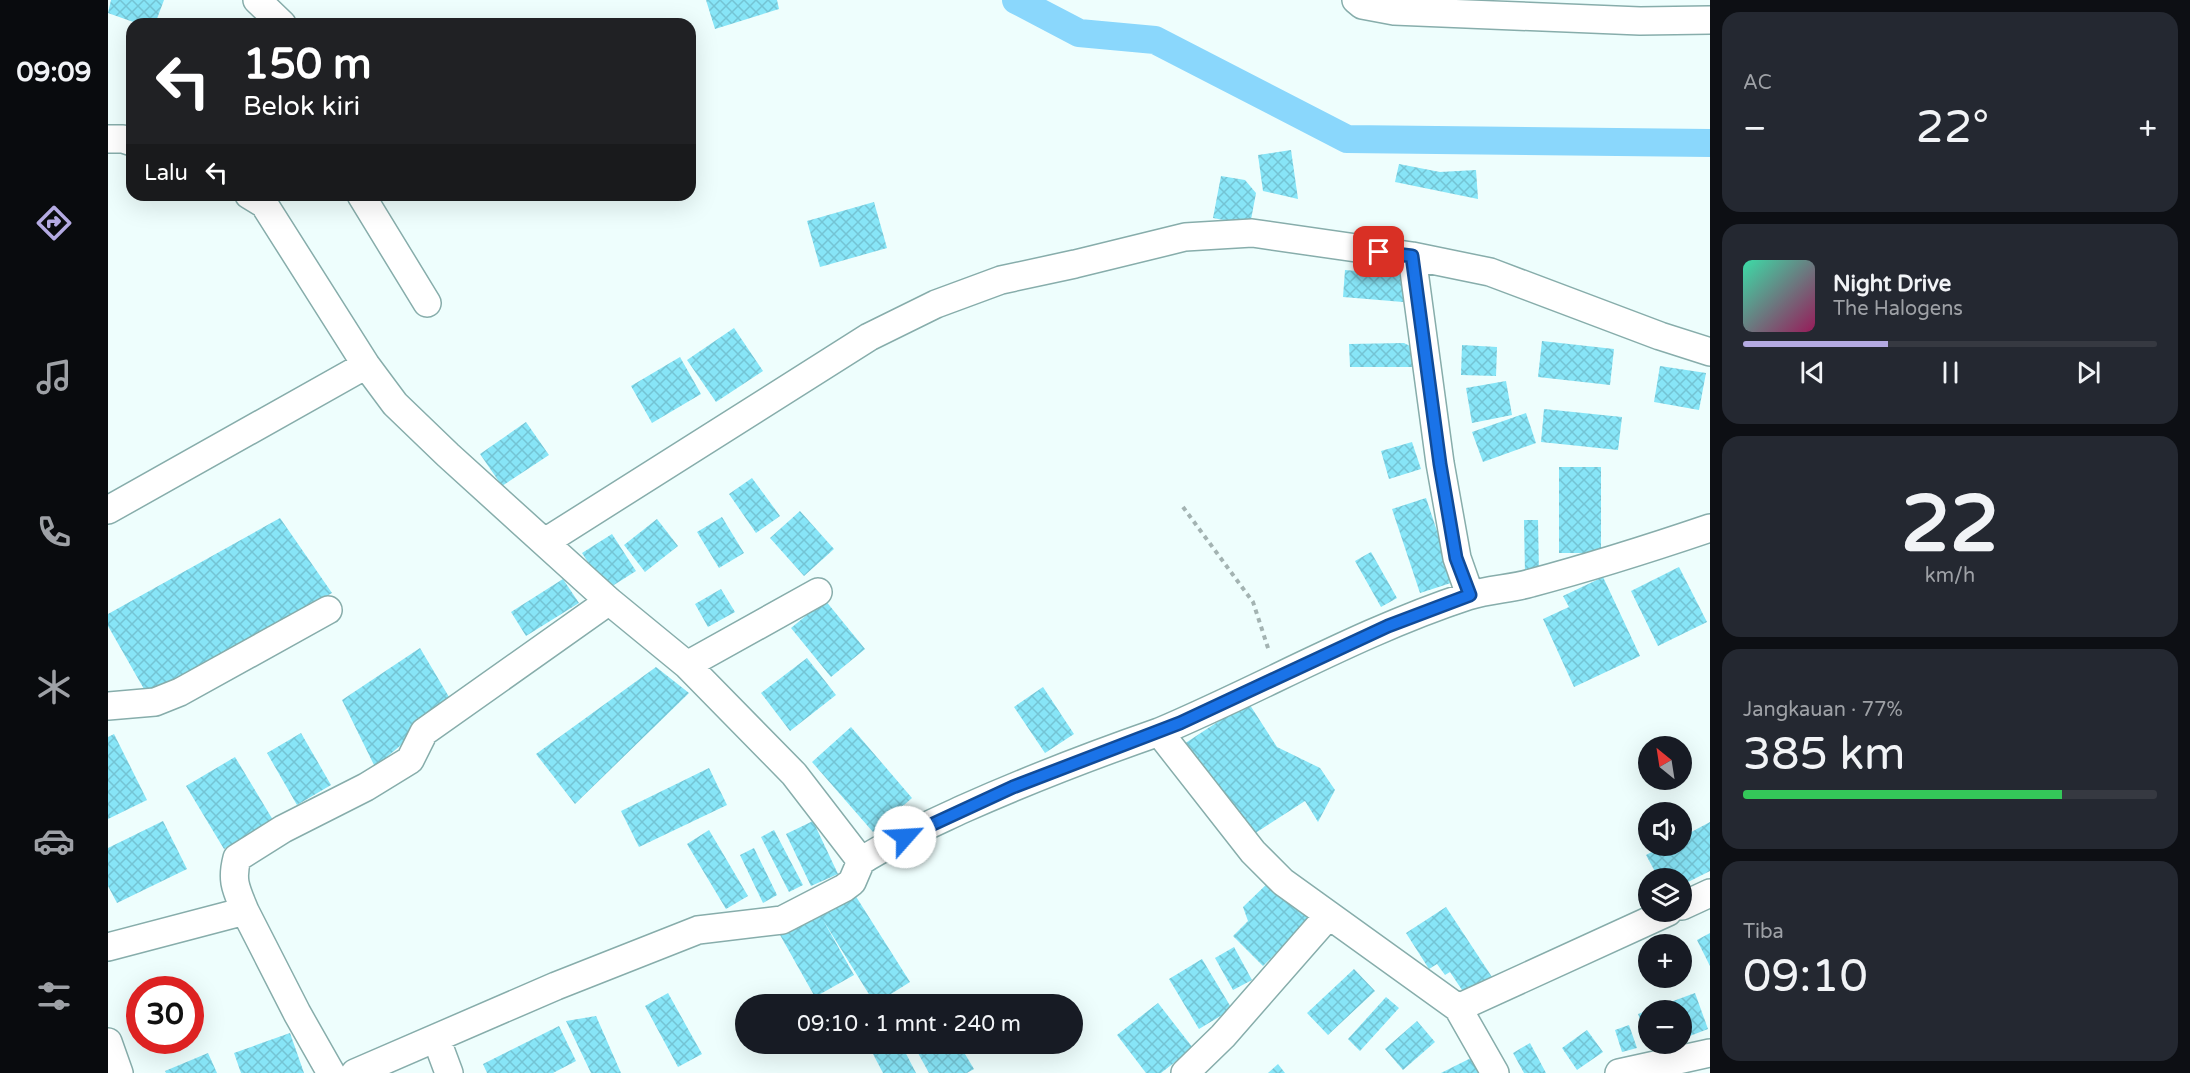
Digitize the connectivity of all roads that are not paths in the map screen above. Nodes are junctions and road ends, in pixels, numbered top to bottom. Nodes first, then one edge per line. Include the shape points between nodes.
1 (257, 0) edge
2 (1356, 0) edge
3 (276, 18) edge
4 (1710, 20) edge
5 (108, 139) edge
6 (126, 140) edge
7 (267, 201) edge
8 (365, 201) edge
9 (1412, 256) junction
10 (427, 303) dead end
11 (1710, 352) edge
12 (366, 365) junction
13 (108, 510) edge
14 (1710, 528) edge
15 (545, 542) junction
16 (818, 592) dead end
17 (1470, 595) junction
18 (609, 601) junction
19 (328, 610) dead end
20 (687, 665) junction
21 (108, 705) edge
22 (1160, 732) junction
23 (861, 861) junction
24 (1710, 893) edge
25 (1692, 901) edge
26 (245, 911) junction
27 (1328, 916) junction
28 (1646, 922) edge
29 (108, 947) edge
30 (1458, 1008) junction
31 (436, 1038) junction
32 (108, 1042) edge
33 (1710, 1053) edge
34 (119, 1073) edge
35 (331, 1073) edge
36 (355, 1073) edge
37 (449, 1073) edge
38 (1185, 1073) edge
39 (1495, 1073) edge
40 (1619, 1073) edge

1 - 3 street
2 - 4 street via 1362,5 1394,11
5 - 6 street
7 - 12 street
8 - 10 street
9 - 11 street via 1490,272
9 - 15 street via 1252,233 1185,237 1001,280 936,304 869,337
9 - 17 street via 1456,558
12 - 13 street
12 - 15 street via 395,404
14 - 17 street via 1528,584
15 - 18 street
16 - 20 street
17 - 22 street via 1388,626
18 - 20 street
18 - 26 street via 424,732 410,760 237,858 233,875
19 - 21 street via 180,692 155,702
20 - 23 street via 794,774
22 - 23 street via 1013,787 919,829
22 - 27 street via 1253,852 1283,882
23 - 31 street via 852,882 844,888 782,920 698,930
24 - 25 street
26 - 29 street
26 - 35 street
27 - 30 street
27 - 38 street via 1223,1036
28 - 30 street
30 - 39 street
31 - 36 street
31 - 37 street
32 - 34 street
33 - 40 street

